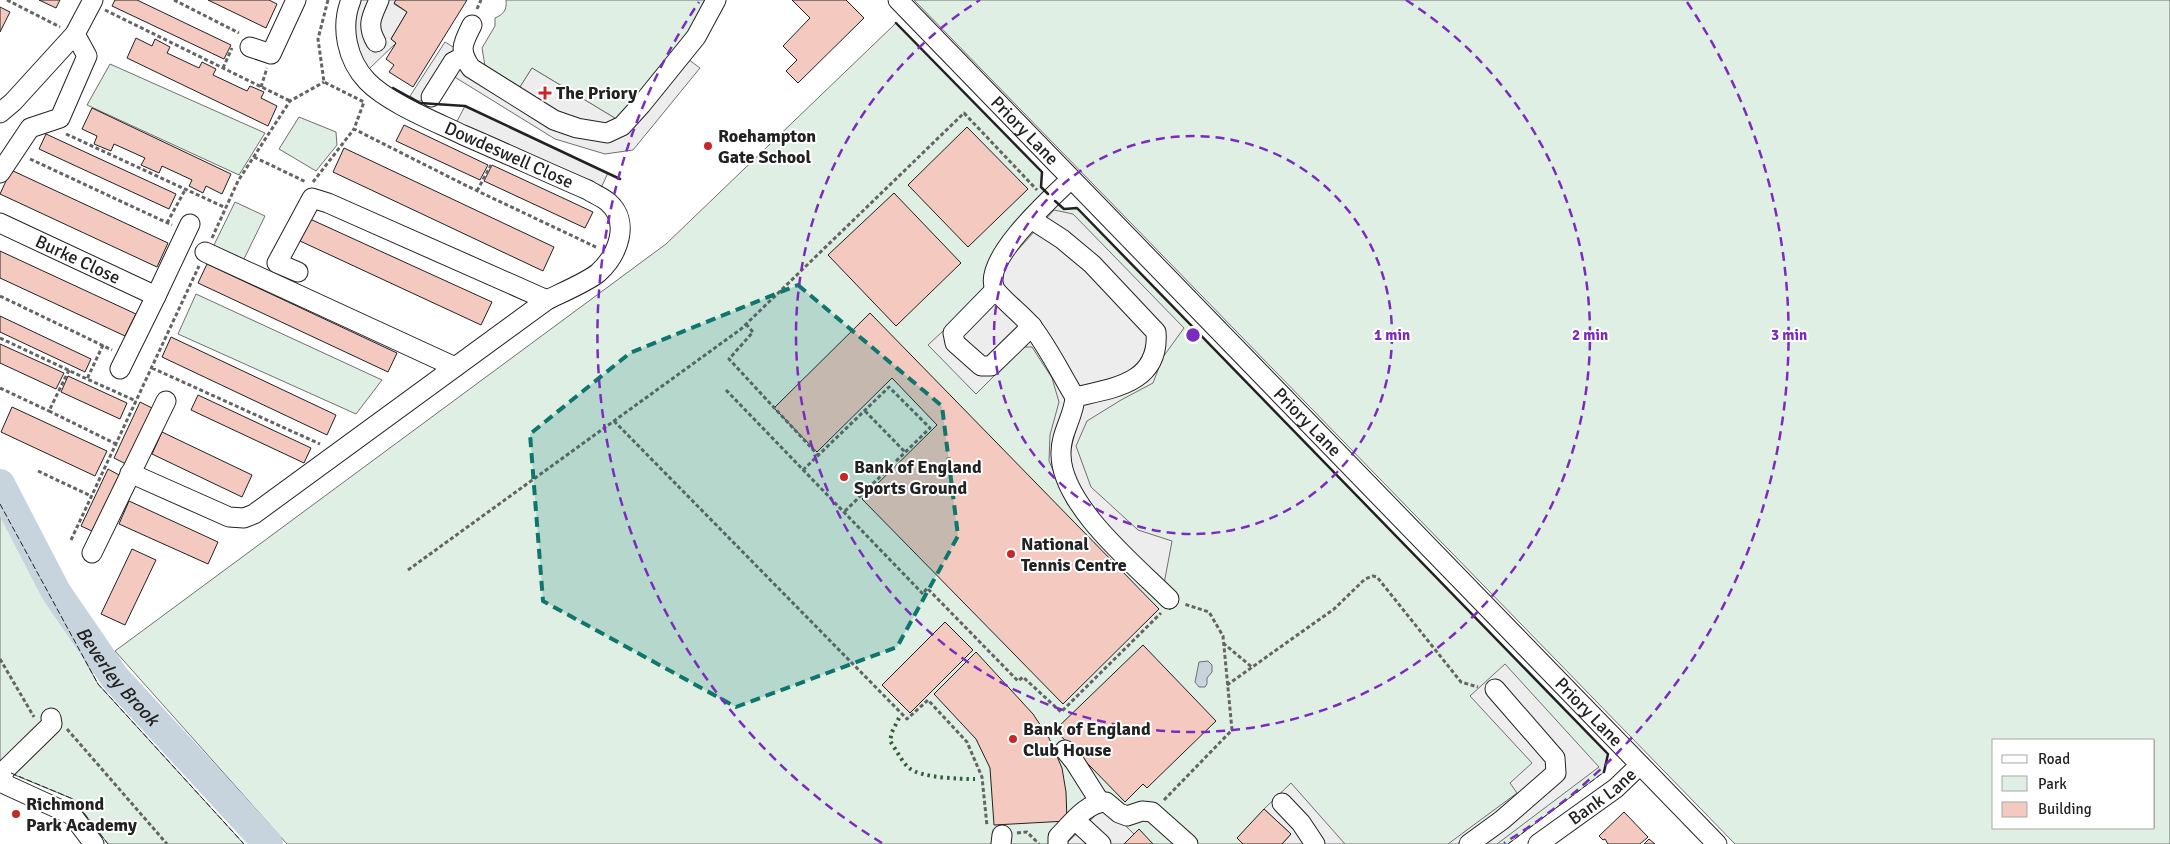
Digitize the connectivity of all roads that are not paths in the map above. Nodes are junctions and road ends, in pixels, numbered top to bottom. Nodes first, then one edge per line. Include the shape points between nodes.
1 (296, 0) edge
2 (351, 0) edge
3 (379, 0) edge
4 (716, 0) edge
5 (898, 0) edge
6 (92, 2) edge
7 (472, 25) dead end
8 (75, 34) junction
9 (376, 42) dead end
10 (240, 44) road end
11 (463, 56) junction
12 (430, 97) dead end
13 (6, 108) edge
14 (36, 126) junction
15 (0, 173) edge
16 (1070, 179) junction
17 (1031, 219) junction
18 (0, 223) edge
19 (188, 228) road end
20 (205, 252) road end
21 (298, 272) dead end
22 (995, 290) junction
23 (156, 296) junction
24 (547, 300) junction
25 (1032, 326) junction
26 (123, 363) road end
27 (455, 367) junction
28 (1075, 397) junction
29 (166, 401) dead end
30 (130, 473) junction
31 (92, 553) dead end
32 (1169, 600) road end
33 (1495, 689) road end
34 (49, 725) road end
35 (1065, 750) dead end
36 (1640, 765) junction
37 (0, 782) edge
38 (1100, 802) junction
39 (1282, 803) dead end
40 (1075, 820) junction
41 (94, 844) edge
42 (1058, 844) edge
43 (1101, 844) edge
44 (1188, 844) edge
45 (1315, 844) edge
46 (1469, 844) edge
47 (1538, 844) edge
48 (1716, 844) edge

1 - 10 street via 272,54
2 - 24 street, Dowdeswell Close via 345,35 354,62 368,82 426,118 588,190 609,203 618,218 621,234 615,252 598,273
3 - 9 street via 370,31
4 - 11 street via 696,37 641,105 622,126 606,133 554,120 471,68
5 - 16 street, Priory Lane
6 - 8 street
7 - 11 street via 463,43
8 - 13 street
8 - 14 street via 87,56 60,118
11 - 12 street via 453,62
13 - 14 street
14 - 15 street
16 - 17 street
16 - 36 street, Priory Lane
17 - 22 street via 999,260 993,276
17 - 28 street via 1092,264 1156,332 1157,346 1149,367 1135,380
18 - 23 street, Burke Close
19 - 23 street
20 - 27 street
21 - 24 street via 277,263 312,198
22 - 25 street
22 - 25 street via 953,333 955,343 981,366 991,366
23 - 26 street
24 - 27 street, Dowdeswell Close
25 - 28 street
27 - 30 street, Dowdeswell Close via 254,514 244,518 229,517
28 - 32 street via 1061,444 1064,472 1075,498 1093,523
29 - 30 street
30 - 31 street
33 - 46 street via 1555,758 1556,773
34 - 37 street via 6,770
35 - 38 street
36 - 47 street, Bank Lane via 1616,788
36 - 48 street, Priory Lane
37 - 41 street via 72,815
38 - 40 street
38 - 44 street via 1106,802 1127,816 1142,811 1152,812
39 - 45 street
40 - 42 street via 1058,837
40 - 43 street

